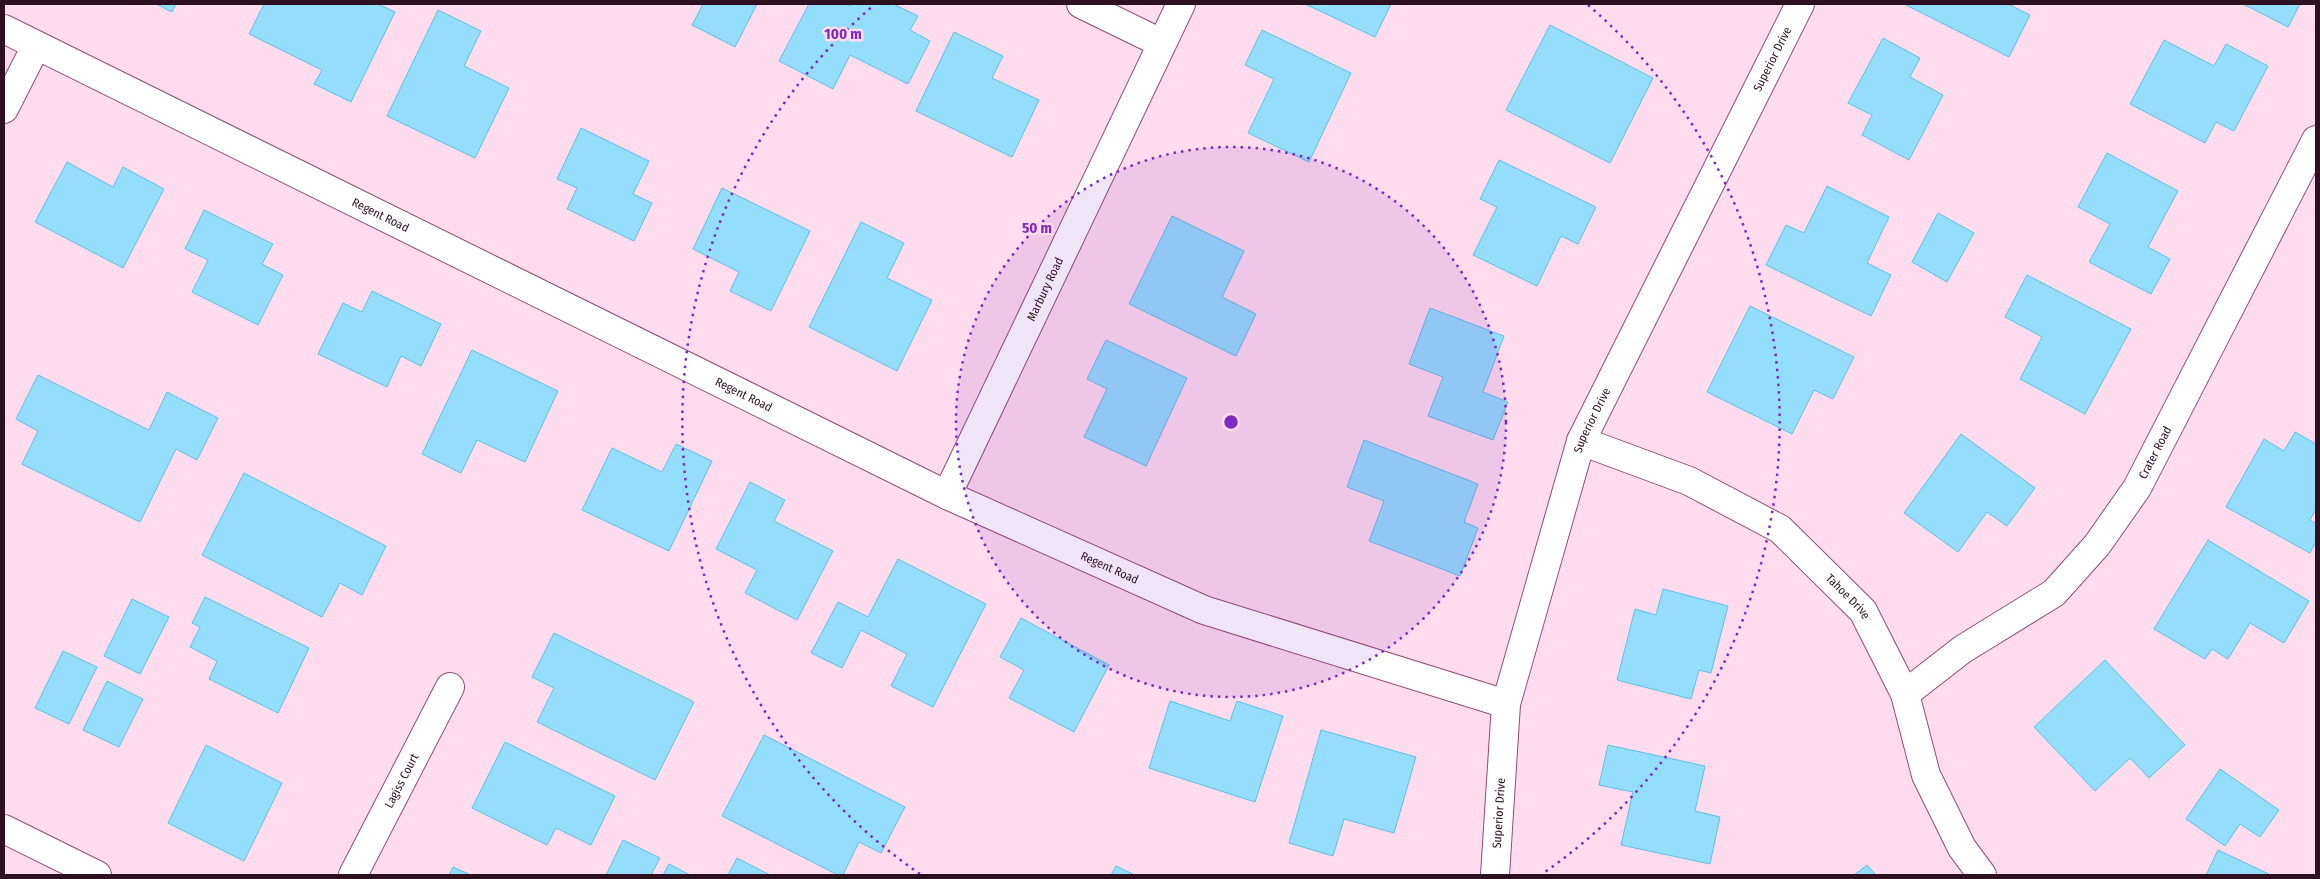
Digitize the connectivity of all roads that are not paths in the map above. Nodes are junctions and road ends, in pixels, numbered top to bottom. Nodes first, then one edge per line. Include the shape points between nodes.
1 (1081, 4) edge
2 (1181, 4) edge
3 (1800, 4) edge
4 (4, 29) edge
5 (1161, 43) junction
6 (36, 46) junction
7 (4, 109) edge
8 (2316, 140) edge
9 (1581, 441) junction
10 (948, 495) junction
11 (450, 687) dead end
12 (1905, 694) junction
13 (1506, 704) junction
14 (4, 829) edge
15 (97, 875) edge
16 (353, 875) edge
17 (1495, 875) edge
18 (1982, 875) edge

1 - 5 street
2 - 5 street, Marbury Road
3 - 9 street, Superior Drive
4 - 6 street, Regent Road
5 - 10 street, Marbury Road
6 - 7 street
6 - 10 street, Regent Road
8 - 12 street, Crater Road via 2137,488 2097,545 2054,592 1963,649
9 - 12 street, Tahoe Drive via 1689,481 1780,529 1862,611
9 - 13 street, Superior Drive
10 - 13 street, Regent Road via 1204,610
11 - 16 street, Lagiss Court
12 - 18 street, Tahoe Drive via 1926,775 1962,848
13 - 17 street, Superior Drive
14 - 15 street

